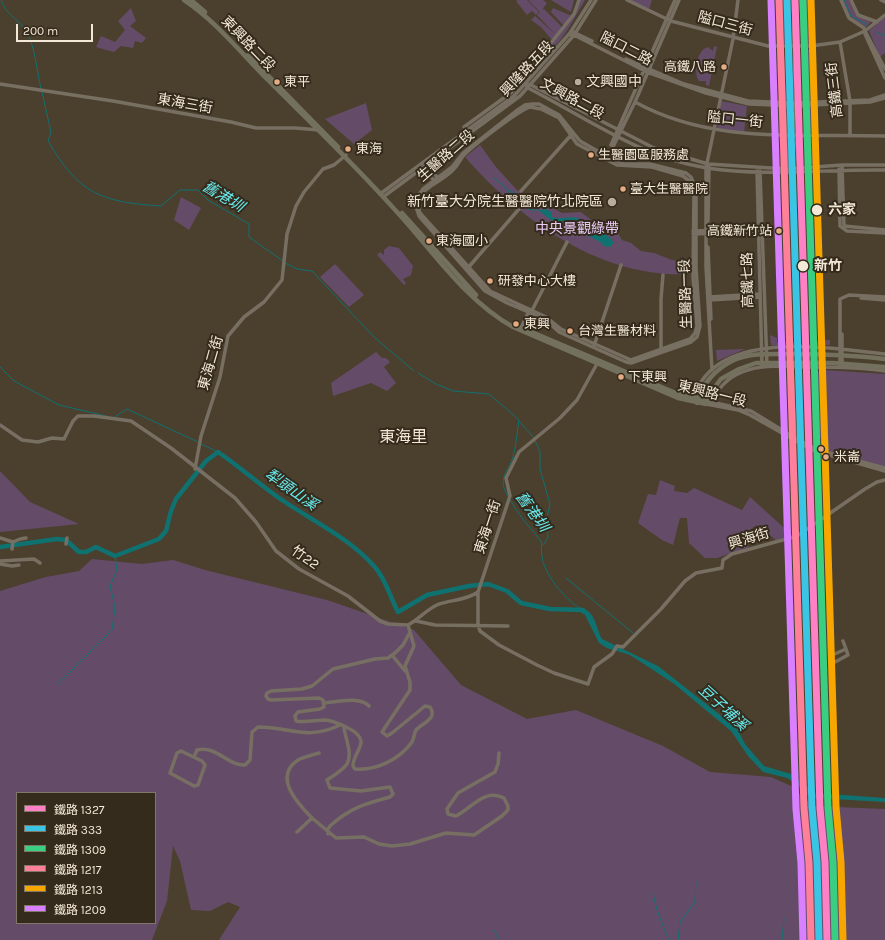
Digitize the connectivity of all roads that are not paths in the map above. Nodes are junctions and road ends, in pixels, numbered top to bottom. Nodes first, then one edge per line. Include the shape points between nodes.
1 (184, 0) edge
2 (191, 0) edge
3 (579, 0) edge
4 (591, 0) edge
5 (596, 0) edge
6 (628, 0) edge
7 (675, 0) edge
8 (679, 0) edge
9 (738, 0) edge
10 (780, 0) edge
11 (801, 0) edge
12 (810, 0) edge
13 (841, 0) edge
14 (851, 0) edge
15 (881, 0) edge
16 (885, 2) edge
17 (885, 15) edge
18 (669, 20) junction
19 (877, 22) junction
20 (865, 31) junction
21 (573, 33) junction
22 (733, 38) junction
23 (840, 42) junction
24 (803, 46) junction
25 (811, 46) junction
26 (782, 47) junction
27 (885, 69) edge
28 (646, 70) junction
29 (885, 78) edge
30 (0, 84) edge
31 (525, 84) junction
32 (529, 86) junction
33 (721, 96) junction
34 (885, 97) edge
35 (635, 102) junction
36 (850, 102) junction
37 (814, 103) junction
38 (784, 104) junction
39 (806, 104) junction
40 (464, 127) dead end
41 (320, 130) junction
42 (714, 130) junction
43 (620, 132) junction
44 (572, 134) junction
45 (785, 135) junction
46 (808, 135) junction
47 (816, 135) junction
48 (850, 135) junction
49 (617, 136) junction
50 (885, 136) edge
51 (345, 156) junction
52 (606, 158) junction
53 (428, 164) junction
54 (885, 165) edge
55 (423, 167) junction
56 (707, 167) junction
57 (840, 168) junction
58 (787, 169) junction
59 (817, 169) junction
60 (809, 170) junction
61 (885, 170) edge
62 (759, 171) junction
63 (436, 181) junction
64 (521, 191) dead end
65 (383, 195) junction
66 (519, 209) dead end
67 (758, 231) junction
68 (694, 232) junction
69 (707, 232) junction
70 (885, 232) edge
71 (567, 242) dead end
72 (621, 265) dead end
73 (468, 269) junction
74 (663, 275) dead end
75 (760, 296) junction
76 (885, 297) edge
77 (709, 298) junction
78 (885, 300) edge
79 (530, 311) junction
80 (522, 328) junction
81 (594, 346) junction
82 (766, 348) junction
83 (760, 349) junction
84 (661, 352) junction
85 (841, 352) junction
86 (764, 354) junction
87 (885, 354) edge
88 (885, 359) edge
89 (598, 362) junction
90 (719, 364) junction
91 (764, 364) junction
92 (841, 365) junction
93 (792, 366) junction
94 (823, 367) junction
95 (885, 367) edge
96 (712, 370) junction
97 (885, 371) edge
98 (695, 401) junction
99 (709, 403) junction
100 (0, 425) edge
101 (794, 438) junction
102 (827, 452) junction
103 (195, 468) junction
104 (885, 468) edge
105 (885, 472) edge
106 (885, 480) edge
107 (0, 538) edge
108 (26, 538) dead end
109 (0, 562) edge
110 (40, 563) dead end
111 (19, 565) dead end
112 (478, 592) junction
113 (416, 621) junction
114 (408, 625) junction
115 (478, 626) junction
116 (508, 626) dead end
117 (409, 634) junction
118 (843, 641) dead end
119 (846, 649) junction
120 (392, 656) junction
121 (830, 656) dead end
122 (835, 662) dead end
123 (406, 672) junction
124 (325, 703) junction
125 (369, 706) dead end
126 (340, 725) junction
127 (344, 727) junction
128 (319, 753) dead end
129 (499, 753) dead end
130 (194, 757) junction
131 (312, 818) junction
132 (297, 832) dead end
133 (328, 834) junction

1 - 41 main road, 東興路二段 via 210,20
2 - 41 main road, 東興路二段 via 212,18
3 - 40 street via 574,14 512,92
4 - 21 street, 興隆路五段
5 - 21 street, 興隆路五段
6 - 18 street, 隘口三街
7 - 18 street
8 - 18 street
9 - 22 street
10 - 26 street
11 - 24 street
12 - 25 street
13 - 20 street via 849,18 862,24
14 - 19 street via 858,14
15 - 16 street
17 - 19 street, 隘口三街
18 - 22 street, 隘口三街
18 - 28 street
19 - 20 street, 隘口三街
20 - 23 street, 隘口三街
20 - 27 street
20 - 29 street
21 - 28 street, 隘口二路
21 - 31 street, 興隆路五段
21 - 32 street, 興隆路五段
22 - 26 street, 隘口三街
22 - 33 street
23 - 25 street, 隘口三街
23 - 36 street, 高鐵三街
24 - 25 street, 隘口三街
24 - 26 street, 隘口三街
24 - 39 street
25 - 37 street
26 - 38 street
28 - 33 street, 隘口二路
28 - 35 street
28 - 43 street
30 - 41 street, 東海三街 via 256,128
31 - 32 street, 文興路二段
31 - 65 street, 興隆路五段 via 514,96
32 - 43 street, 文興路二段
32 - 49 street, 文興路二段
32 - 53 street, 興隆路五段 via 512,103
33 - 38 street, 隘口二路
33 - 42 street
34 - 36 street, 隘口二路 via 870,102
35 - 42 street, 隘口一街 via 662,116
35 - 43 street
36 - 37 street, 隘口二路
36 - 48 street, 高鐵三街
37 - 39 street, 隘口二路
37 - 47 street
38 - 39 street, 隘口二路
38 - 45 street
39 - 46 street
41 - 51 main road, 東興路二段
42 - 45 street, 隘口一街 via 745,135
42 - 56 street
43 - 49 street
43 - 56 street, 文興路二段 via 654,148
44 - 52 street, 生醫路二段
44 - 63 street, 生醫路二段 via 559,115 539,104 525,105 463,153
44 - 64 street
45 - 46 street, 隘口一街
45 - 58 street
46 - 47 street, 隘口一街
46 - 60 street
47 - 48 street, 隘口一街
47 - 59 street
48 - 50 street, 隘口一街
49 - 52 street
49 - 56 street, 文興路二段 via 661,156
51 - 65 main road, 東興路一段
51 - 103 street, 東海二街 via 334,165 323,169 304,192 296,206 287,234 282,280 264,302 244,318 228,336 220,376 200,439
52 - 68 street, 生醫路一段 via 623,167 652,167 688,179 694,190
53 - 55 street, 興隆路五段
53 - 63 street
54 - 57 street, 文興路二段
55 - 63 street
55 - 65 street, 興隆路五段
56 - 62 street, 文興路二段
56 - 69 street
57 - 59 street, 文興路二段
57 - 61 street, 文興路二段
57 - 70 street via 840,226 847,231
58 - 60 street, 文興路二段
58 - 62 street, 文興路二段
59 - 60 street, 文興路二段
60 - 62 street, 文興路二段
62 - 67 street, 高鐵七路
62 - 82 street, 高鐵七路
63 - 73 street, 生醫路二段 via 423,189 417,197 416,210 424,223
65 - 80 main road, 東興路一段 via 479,302 504,322
66 - 73 street
67 - 69 street
67 - 75 street, 高鐵七路
68 - 69 street
68 - 84 street, 生醫路一段 via 696,333 690,339
69 - 77 street
71 - 79 street
72 - 81 street
73 - 79 street, 生醫路二段 via 490,291
74 - 84 street via 660,299
75 - 77 street
75 - 83 street, 高鐵七路
76 - 85 street via 849,295 841,298
77 - 90 street via 714,355 716,364
77 - 96 street
78 - 85 street via 850,297 842,300
79 - 80 street
79 - 81 street, 生醫路一段 via 546,317 561,329
80 - 89 main road, 東興路一段
81 - 84 street, 生醫路一段 via 631,360
82 - 83 street
82 - 85 street
82 - 86 street, 高鐵七路
83 - 86 street, 高鐵七路
83 - 90 street via 734,355
85 - 86 main road
85 - 87 street
85 - 88 main road
85 - 92 street
86 - 91 street, 高鐵七路
86 - 98 main road via 735,360 725,366 715,373
89 - 98 main road, 東興路一段
89 - 112 street, 東海一街 via 577,400 560,418 519,452 506,478 509,498
90 - 96 street
91 - 92 main road
91 - 93 street
91 - 99 main road via 739,369 720,379 711,392
92 - 94 street
92 - 95 main road
92 - 97 street
93 - 94 street
93 - 101 street
94 - 102 street
96 - 98 street via 699,386
98 - 99 main road, 東興路一段
99 - 101 street, 東興路一段 via 751,411
99 - 105 street, 東興路一段 via 750,415 812,450
100 - 103 street, 竹22 via 22,440 38,442 49,438 64,439 78,416 124,419 154,436
101 - 102 street, 東興路一段
102 - 104 street, 東興路一段
103 - 114 street, 竹22 / 竹22 via 235,498 276,551 299,569 348,596 380,621
106 - 115 street, 興海街 via 865,489 797,536 732,554 723,560 722,568 689,577 623,647 617,646 612,654 596,665 588,684 554,673 499,645 480,631
107 - 108 street via 13,546 20,539
109 - 110 street via 34,559
109 - 111 street via 12,566
112 - 113 street, 竹22 via 470,597 427,610
112 - 115 street
113 - 114 street, 竹22 / 竹22
113 - 115 street via 435,625
114 - 117 street
115 - 116 street
117 - 120 street
117 - 123 street via 414,646 405,666
118 - 119 street
119 - 121 street
119 - 122 street via 848,656
120 - 123 street
120 - 124 street via 340,666 328,672 312,686 270,691 266,696 271,700 319,698
123 - 127 street via 410,690 383,729 384,735 392,733 425,706 430,707 432,713 431,718 415,731 412,741 402,754 386,763 355,769 353,763 361,739
124 - 125 street via 354,701
124 - 126 street via 320,709 298,712 294,718 300,722 323,720
126 - 127 street
126 - 130 street via 329,730 301,734 258,727 252,732 250,760 245,765 212,750 197,750
127 - 133 street via 348,745 347,765 327,780 330,788 361,791 390,786 393,794 346,812 330,826
128 - 131 street via 297,761 290,768 287,779 290,793
129 - 133 street via 495,772 458,793 447,809 448,814 456,816 485,796 504,798 508,806 506,813 479,834 439,834 410,844 392,846 379,844 364,836 336,838
130 - 130 street via 205,765 199,783 194,786 172,775 170,771 179,752
131 - 132 street
131 - 133 street

